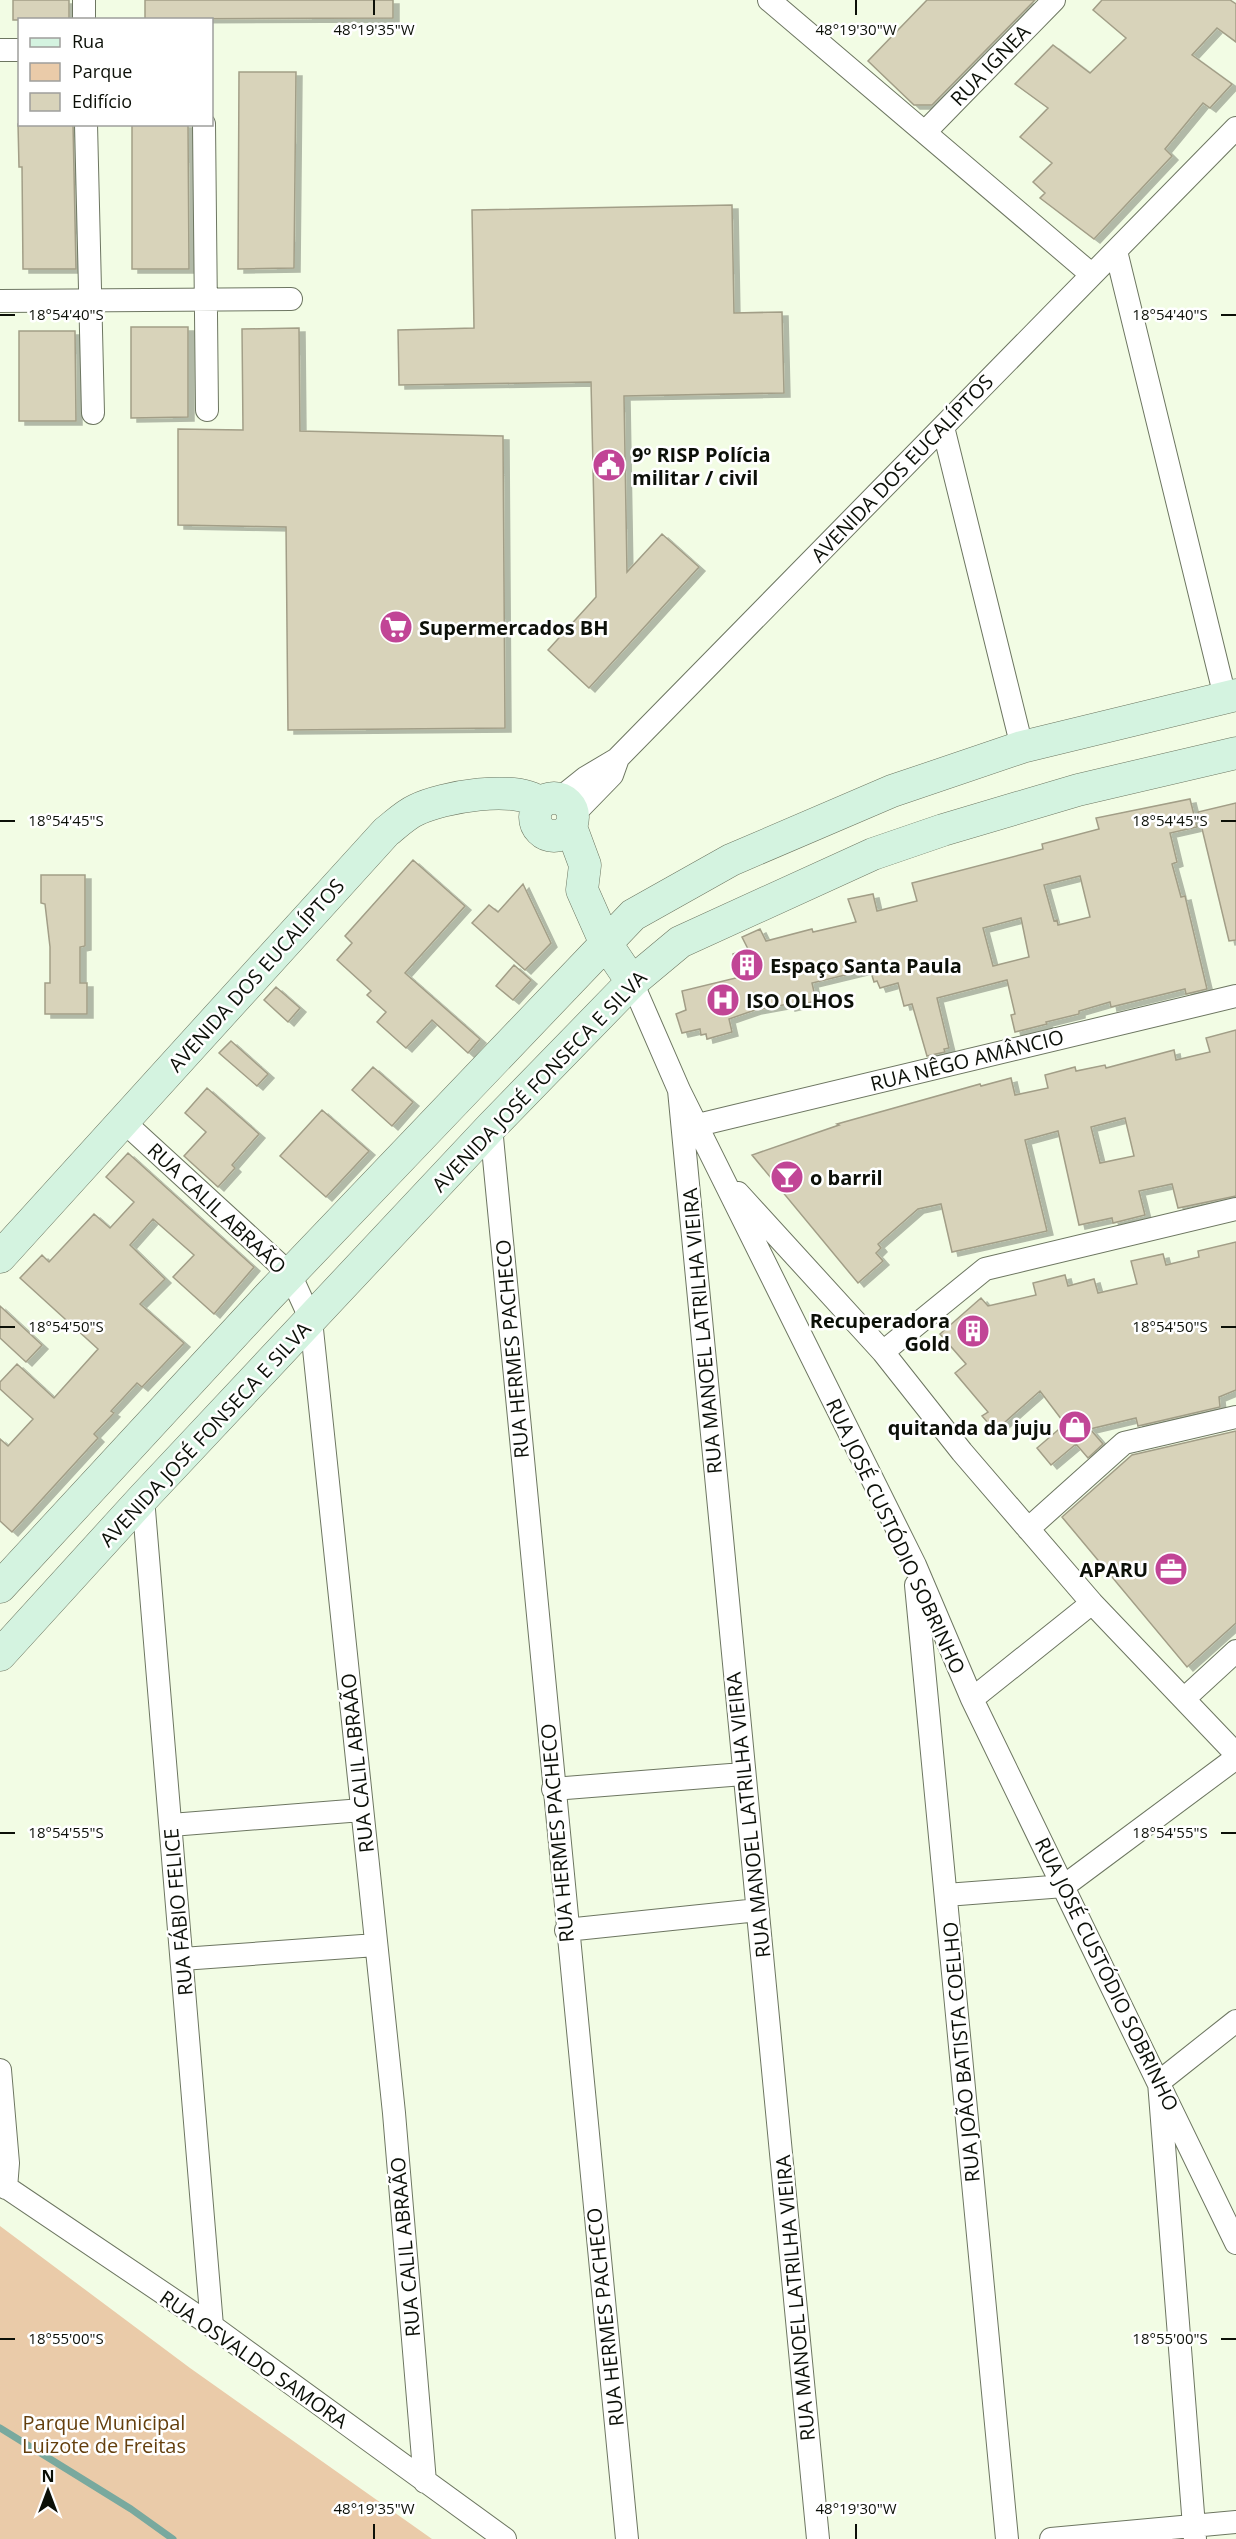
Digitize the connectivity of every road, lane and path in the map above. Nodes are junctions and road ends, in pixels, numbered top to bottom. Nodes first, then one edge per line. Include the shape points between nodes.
1 (84, 0) edge
2 (770, 0) edge
3 (1054, 0) edge
4 (84, 18) edge
5 (0, 50) edge
6 (18, 50) edge
7 (86, 126) edge
8 (204, 126) edge
9 (1236, 128) edge
10 (926, 131) junction
11 (1116, 251) junction
12 (1091, 274) junction
13 (291, 298) dead end
14 (206, 299) junction
15 (90, 300) junction
16 (0, 301) edge
17 (207, 410) dead end
18 (93, 413) dead end
19 (943, 427) junction
20 (1230, 696) edge
21 (1022, 747) junction
22 (1236, 753) edge
23 (556, 814) junction
24 (605, 942) junction
25 (632, 982) junction
26 (1236, 996) edge
27 (679, 1090) junction
28 (123, 1121) junction
29 (698, 1125) junction
30 (491, 1127) junction
31 (719, 1172) junction
32 (1236, 1209) edge
33 (0, 1257) edge
34 (290, 1274) junction
35 (311, 1320) junction
36 (883, 1352) junction
37 (1236, 1417) edge
38 (143, 1498) junction
39 (1028, 1529) junction
40 (915, 1565) junction
41 (0, 1587) edge
42 (1092, 1603) junction
43 (1236, 1652) edge
44 (0, 1655) edge
45 (1185, 1698) junction
46 (972, 1699) junction
47 (1236, 1756) edge
48 (743, 1774) junction
49 (553, 1789) junction
50 (362, 1810) junction
51 (171, 1825) junction
52 (1064, 1886) junction
53 (946, 1895) junction
54 (758, 1910) junction
55 (566, 1930) junction
56 (376, 1945) junction
57 (182, 1959) junction
58 (1236, 2021) edge
59 (0, 2070) edge
60 (1159, 2082) junction
61 (3, 2185) edge
62 (1236, 2243) edge
63 (212, 2326) junction
64 (425, 2482) junction
65 (1236, 2522) edge
66 (1194, 2532) edge
67 (505, 2539) edge
68 (627, 2539) edge
69 (818, 2539) edge
70 (1007, 2539) edge
71 (1051, 2539) edge

1 - 4 street
2 - 10 street
3 - 10 street, RUA IGNEA
5 - 6 street
7 - 15 street
8 - 14 street
9 - 11 street, AVENIDA DOS EUCALÍPTOS
10 - 12 street
11 - 12 street, AVENIDA DOS EUCALÍPTOS
11 - 20 street
12 - 19 street, AVENIDA DOS EUCALÍPTOS
13 - 14 street
14 - 15 street
14 - 17 street
15 - 16 street
15 - 18 street
19 - 21 street
19 - 23 street, AVENIDA DOS EUCALÍPTOS via 617,759 612,775
20 - 21 main road
21 - 24 main road via 892,791 731,860 633,915
22 - 25 main road, AVENIDA JOSÉ FONSECA E SILVA via 1022,805 873,854 680,942
23 - 24 main road, RUA JOSÉ CUSTÓDIO SOBRINHO via 585,865 582,890
23 - 28 main road, AVENIDA DOS EUCALÍPTOS via 522,795 445,800 416,810 386,832
24 - 25 main road, RUA JOSÉ CUSTÓDIO SOBRINHO
24 - 34 main road
25 - 27 street, RUA JOSÉ CUSTÓDIO SOBRINHO
25 - 30 main road, AVENIDA JOSÉ FONSECA E SILVA
26 - 29 street, RUA NÊGO AMÂNCIO
27 - 29 street, RUA JOSÉ CUSTÓDIO SOBRINHO
27 - 48 street, RUA MANOEL LATRILHA VIEIRA
28 - 33 main road, AVENIDA DOS EUCALÍPTOS
28 - 34 street, RUA CALIL ABRAÃO
29 - 31 street, RUA JOSÉ CUSTÓDIO SOBRINHO
30 - 35 main road, AVENIDA JOSÉ FONSECA E SILVA
30 - 49 street, RUA HERMES PACHECO
31 - 36 street
31 - 40 street, RUA JOSÉ CUSTÓDIO SOBRINHO
32 - 36 street via 985,1269
34 - 35 street, RUA CALIL ABRAÃO
34 - 41 main road
35 - 38 main road, AVENIDA JOSÉ FONSECA E SILVA
35 - 50 street, RUA CALIL ABRAÃO
36 - 39 street
37 - 39 street via 1124,1443
38 - 44 main road, AVENIDA JOSÉ FONSECA E SILVA
38 - 51 street, RUA FÁBIO FELICE
39 - 42 street
40 - 46 street, RUA JOSÉ CUSTÓDIO SOBRINHO
40 - 53 street, RUA JOÃO BATISTA COELHO
42 - 45 street
42 - 46 street
43 - 45 street
45 - 47 street
46 - 52 street, RUA JOSÉ CUSTÓDIO SOBRINHO
47 - 52 street
48 - 49 street
48 - 54 street, RUA MANOEL LATRILHA VIEIRA
49 - 55 street, RUA HERMES PACHECO
50 - 51 street
50 - 56 street, RUA CALIL ABRAÃO
51 - 57 street, RUA FÁBIO FELICE
52 - 53 street
52 - 60 street, RUA JOSÉ CUSTÓDIO SOBRINHO
53 - 70 street, RUA JOÃO BATISTA COELHO
54 - 55 street
54 - 69 street, RUA MANOEL LATRILHA VIEIRA
55 - 68 street, RUA HERMES PACHECO
56 - 57 street
56 - 64 street, RUA CALIL ABRAÃO
57 - 63 street, RUA FÁBIO FELICE
58 - 60 street
59 - 61 street via 8,2163
60 - 62 street, RUA JOSÉ CUSTÓDIO SOBRINHO
60 - 66 street
61 - 63 street, RUA OSVALDO SAMORA
63 - 64 street, RUA OSVALDO SAMORA
64 - 67 street, RUA OSVALDO SAMORA
65 - 66 street
66 - 71 street

